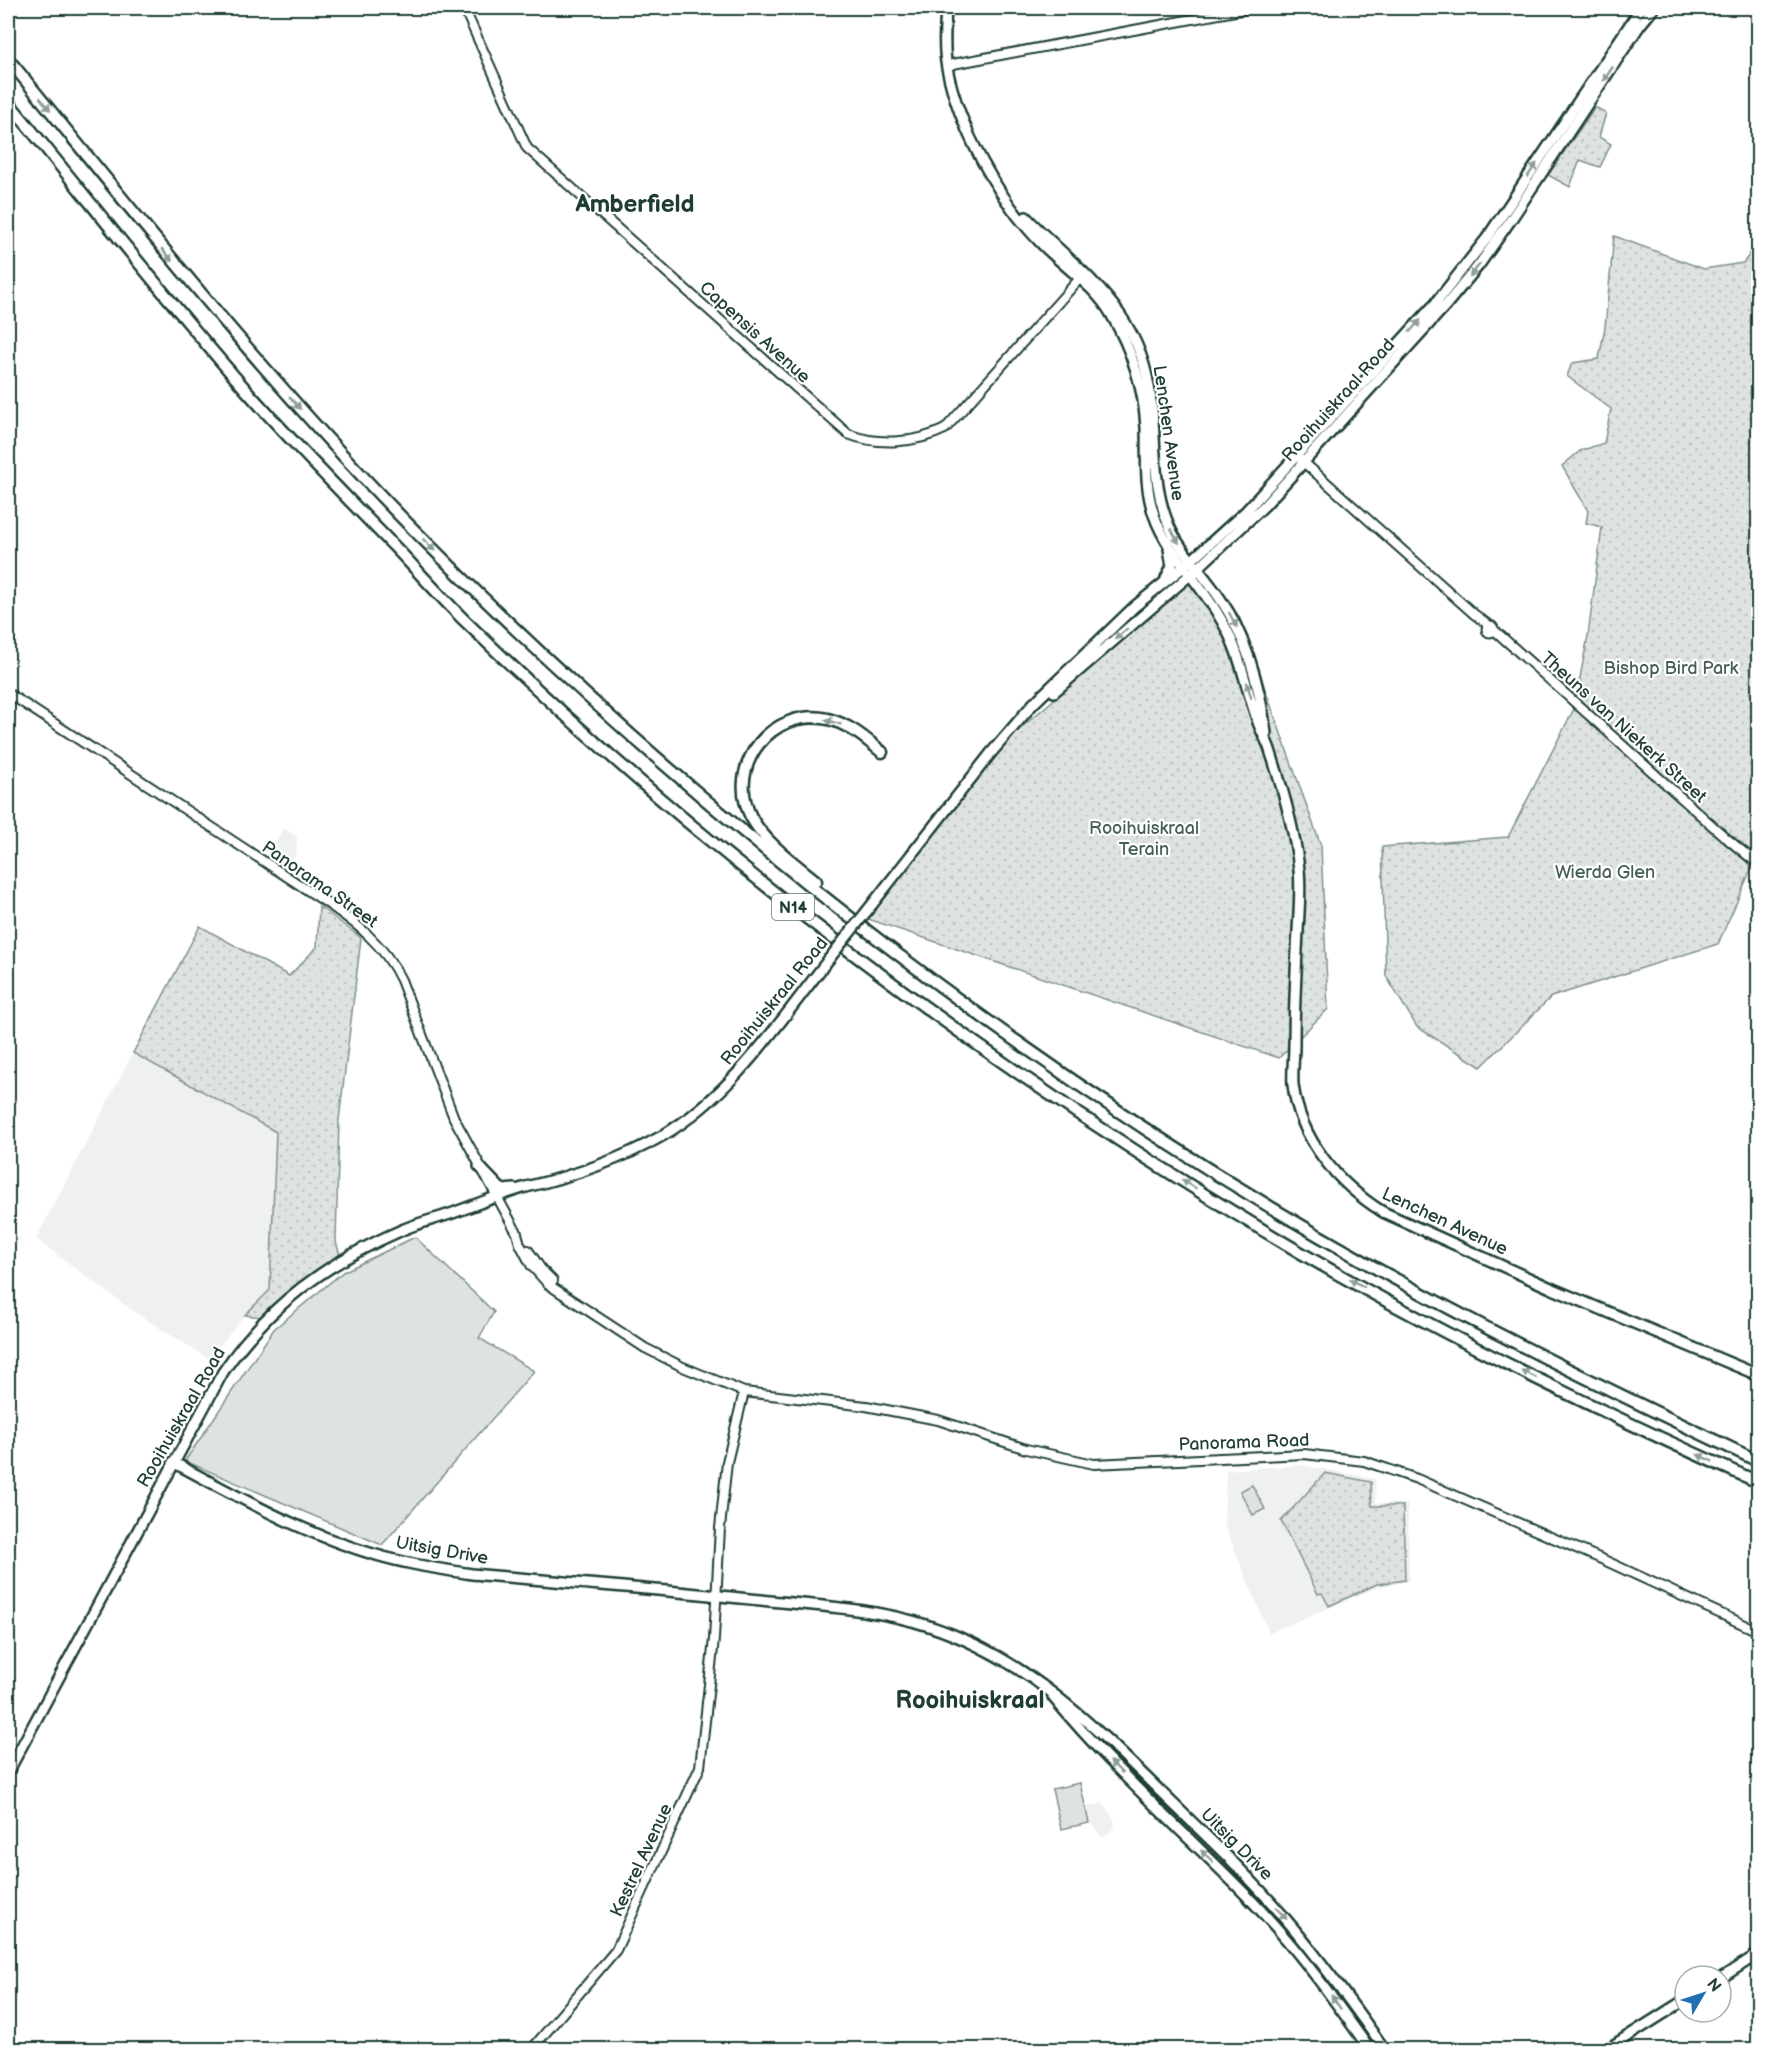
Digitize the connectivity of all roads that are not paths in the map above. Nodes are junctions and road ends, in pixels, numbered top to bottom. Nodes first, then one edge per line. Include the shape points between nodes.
1 (464, 8) edge
2 (946, 8) edge
3 (1251, 8) edge
4 (1641, 8) edge
5 (1654, 8) edge
6 (8, 59) edge
7 (949, 65) junction
8 (8, 102) edge
9 (1082, 275) junction
10 (1301, 459) junction
11 (1167, 541) junction
12 (1195, 564) junction
13 (1187, 571) junction
14 (1159, 587) junction
15 (8, 693) edge
16 (1268, 745) junction
17 (882, 752) dead end
18 (985, 762) junction
19 (1725, 837) junction
20 (1758, 864) edge
21 (1758, 870) edge
22 (965, 1003) junction
23 (479, 1166) junction
24 (529, 1187) junction
25 (497, 1199) junction
26 (1758, 1375) edge
27 (744, 1392) junction
28 (774, 1396) joint
29 (176, 1461) junction
30 (1758, 1461) edge
31 (1758, 1482) edge
32 (715, 1592) junction
33 (1758, 1631) edge
34 (1042, 1684) junction
35 (8, 1772) edge
36 (1758, 1954) edge
37 (1733, 1970) edge
38 (1673, 2007) edge
39 (531, 2049) edge
40 (1370, 2049) edge
41 (1385, 2049) edge
42 (1606, 2049) edge

1 - 9 street, Capensis Avenue via 527,148 848,434 877,441 921,438 945,429
2 - 7 main road, Lenchen Avenue
3 - 7 street
10 -> 4 main road, Rooihuiskraal Road via 1462,272
5 -> 10 main road, Rooihuiskraal Road via 1479,265
6 -> 22 highway, N14 via 194,287 333,445 466,582 563,675 703,797 813,888
7 - 9 main road, Lenchen Avenue via 961,115 985,165 1000,188
31 -> 8 highway, N14 via 1588,1404 1307,1256 1127,1146 1028,1079 795,909 619,762 459,614 245,389
9 - 11 main road, Lenchen Avenue via 1107,308 1136,365 1145,414 1147,485
9 -> 12 main road, Lenchen Avenue via 1118,311 1141,355 1151,398 1160,496 1170,527
10 - 12 main road, Rooihuiskraal Road
10 - 19 street, Theuns van Niekerk Street
11 - 13 main road, Lenchen Avenue
11 - 14 main road via 1172,566
12 - 13 main road, Rooihuiskraal Road
12 -> 16 main road, Lenchen Avenue via 1231,617 1250,659
13 - 14 main road, Rooihuiskraal Road
16 -> 13 main road, Lenchen Avenue via 1230,635
13 -> 18 main road, Rooihuiskraal Road
14 - 18 main road, Rooihuiskraal Road via 1033,704
15 - 23 street, Panorama Street via 316,895 382,948 392,962 454,1118
16 - 26 main road, Lenchen Avenue via 1300,873 1293,1085 1303,1120 1328,1165 1364,1200 1398,1220
17 -> 22 highway via 858,733 829,719 802,718 780,725 763,738 751,755 744,775 747,807 771,842
18 - 24 main road, Rooihuiskraal Road, bridge via 741,1071 718,1094 650,1143
19 - 20 street, Theuns van Niekerk Street
19 - 21 street, Theuns van Niekerk Street
22 - 30 highway, N14 via 1164,1140 1369,1265 1499,1335
23 - 24 main road via 504,1190
23 - 25 street, Panorama Street
24 - 25 main road, Rooihuiskraal Road
25 - 27 street, Panorama Street via 551,1280 645,1348
25 - 29 main road, Rooihuiskraal Road via 440,1222 392,1235 338,1262 291,1296 265,1318 236,1352
27 - 28 street, Panorama Street
27 - 32 street, Kestrel Avenue via 727,1462
28 - 33 street, Panorama Road via 866,1406 941,1421 1026,1449 1094,1464 1304,1454 1364,1461 1438,1488
29 - 32 main road, Uitsig Drive via 307,1530 412,1564 472,1574
29 - 35 main road, Rooihuiskraal Road
32 - 34 main road, Uitsig Drive via 820,1602 929,1626 988,1651
32 - 39 street, Kestrel Avenue via 700,1766 615,1952
40 -> 34 main road, Uitsig Drive via 1277,1928 1082,1733
34 -> 41 main road, Uitsig Drive via 1090,1723 1267,1898 1338,1983
36 - 37 main road
38 - 42 main road

